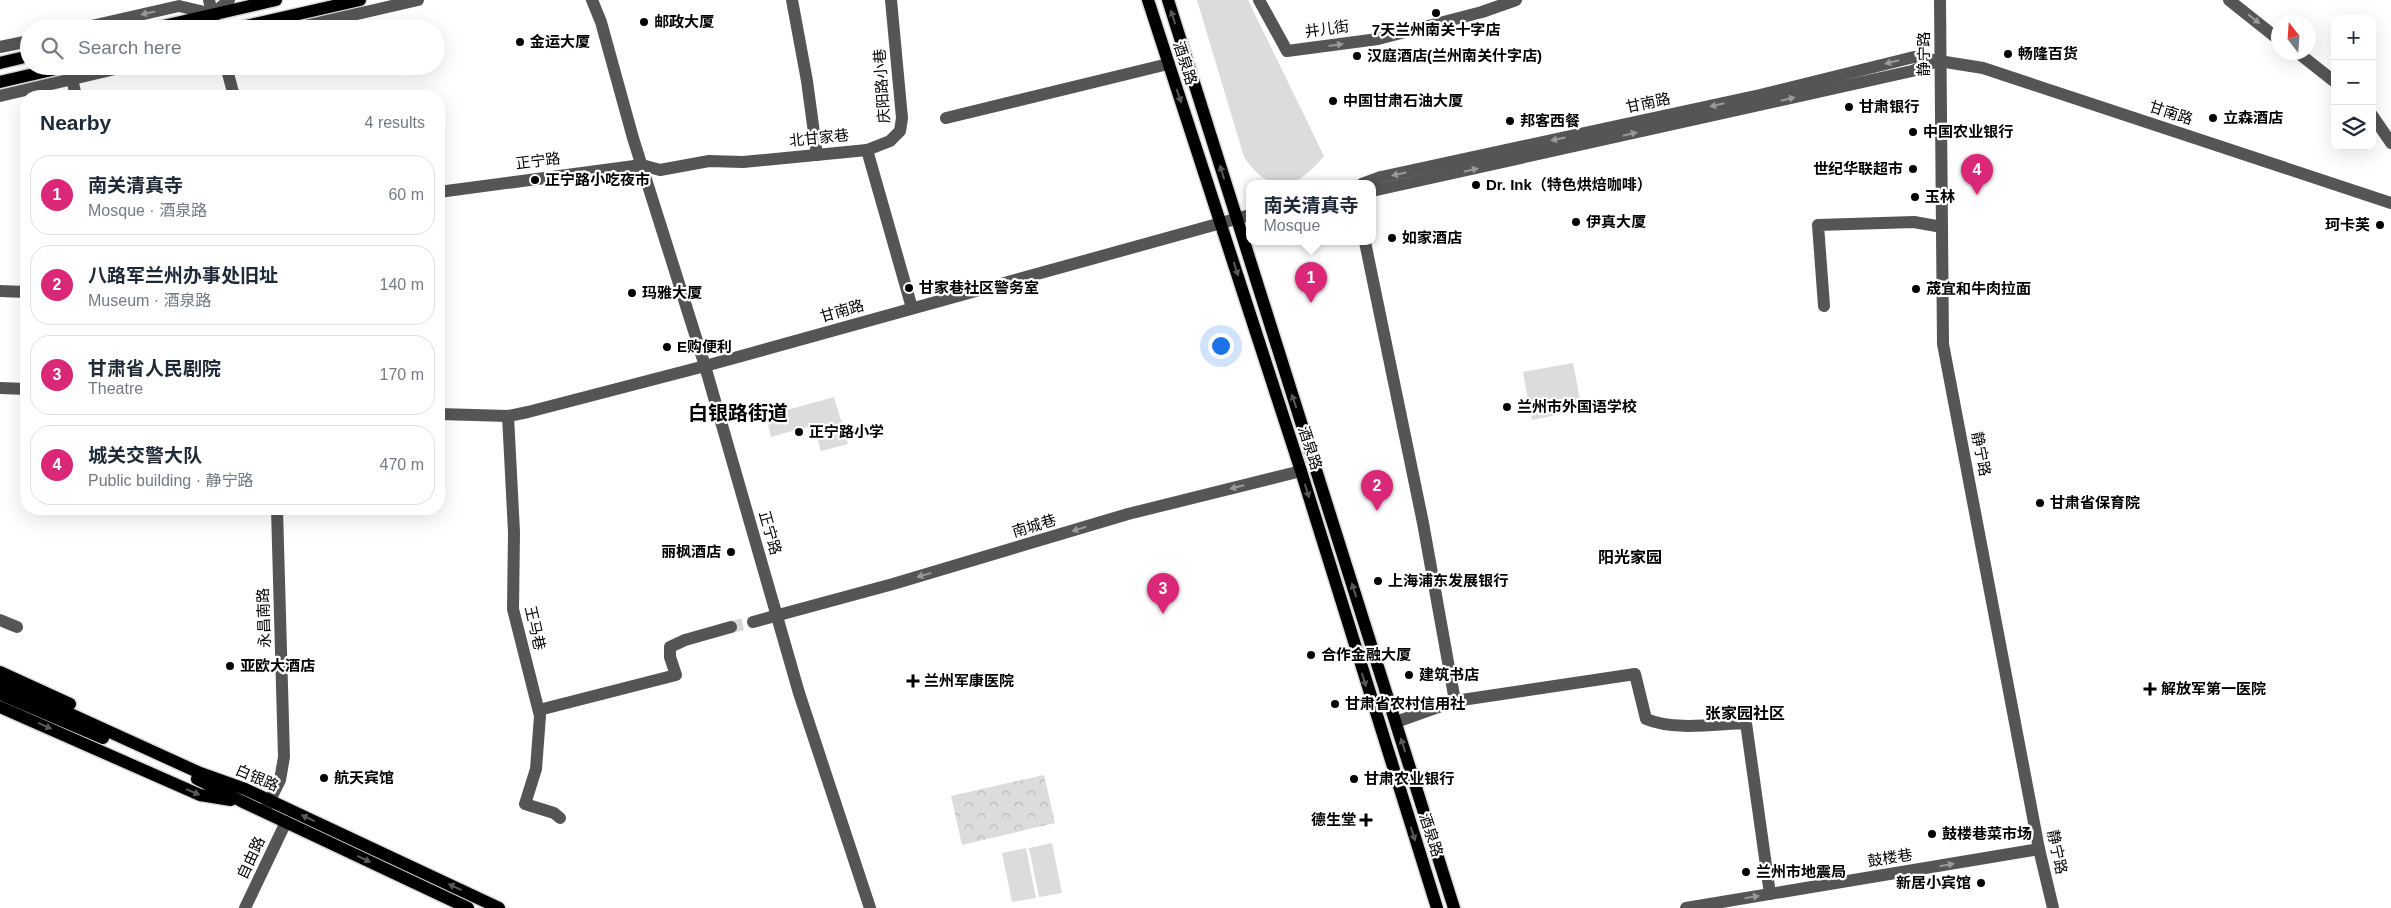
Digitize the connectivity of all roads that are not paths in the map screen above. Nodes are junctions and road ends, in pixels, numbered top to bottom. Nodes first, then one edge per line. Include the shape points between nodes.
1 (210, 0) edge
2 (229, 0) edge
3 (276, 0) edge
4 (360, 0) edge
5 (418, 0) edge
6 (592, 0) edge
7 (792, 0) edge
8 (891, 0) edge
9 (1148, 0) edge
10 (1168, 0) edge
11 (1259, 0) edge
12 (1516, 0) edge
13 (1940, 0) edge
14 (2229, 0) edge
15 (1501, 2) edge
16 (213, 14) junction
17 (118, 20) edge
18 (188, 20) edge
19 (214, 20) edge
20 (272, 20) edge
21 (331, 20) edge
22 (2271, 33) edge
23 (20, 42) edge
24 (0, 47) edge
25 (20, 58) edge
26 (1940, 60) junction
27 (2306, 60) edge
28 (0, 63) edge
29 (1168, 64) junction
30 (30, 75) edge
31 (89, 75) edge
32 (228, 75) edge
33 (72, 79) junction
34 (2331, 79) edge
35 (0, 82) edge
36 (25, 90) edge
37 (75, 90) edge
38 (232, 90) edge
39 (20, 91) edge
40 (0, 96) edge
41 (946, 118) dead end
42 (2376, 121) edge
43 (2391, 143) edge
44 (867, 150) junction
45 (817, 155) junction
46 (642, 165) junction
47 (1375, 180) edge
48 (1376, 190) edge
49 (445, 191) edge
50 (2391, 203) edge
51 (1246, 216) edge
52 (1236, 218) junction
53 (1221, 223) junction
54 (1942, 227) junction
55 (1366, 245) edge
56 (0, 290) edge
57 (20, 292) edge
58 (1824, 306) dead end
59 (912, 308) junction
60 (705, 366) junction
61 (0, 388) edge
62 (20, 389) edge
63 (445, 414) edge
64 (508, 416) junction
65 (1301, 471) junction
66 (277, 515) edge
67 (777, 617) junction
68 (0, 620) edge
69 (754, 622) tunnel mouth
70 (17, 626) dead end
71 (731, 627) tunnel mouth
72 (0, 672) edge
73 (0, 682) edge
74 (0, 694) edge
75 (1455, 702) junction
76 (0, 707) edge
77 (539, 710) junction
78 (1396, 722) junction
79 (200, 776) junction
80 (243, 795) junction
81 (266, 806) junction
82 (560, 818) dead end
83 (286, 822) junction
84 (2039, 849) junction
85 (1770, 894) junction
86 (245, 908) edge
87 (468, 908) edge
88 (499, 908) edge
89 (870, 908) edge
90 (1437, 908) edge
91 (1454, 908) edge
92 (1686, 908) edge
93 (2053, 908) edge

1 - 16 street
2 - 16 street
3 - 16 main road
4 - 20 main road
5 - 21 street
6 - 46 street, 正宁路
7 - 45 street
8 - 44 street, 庆阳路小巷 via 902,118 900,131 890,141
9 - 29 main road, 酒泉路
52 -> 10 main road, 酒泉路
11 -> 15 street, 井儿街 via 1287,51 1378,39 1482,12
12 - 15 street, 井儿街
13 - 26 street, 静宁路
14 -> 22 street
16 -> 17 street via 179,6
16 - 18 main road
16 - 19 street
23 - 24 street
25 - 28 main road
26 -> 47 street, 甘南路 via 1914,57 1760,95
48 -> 26 street, 甘南路 via 1902,73
26 - 50 street, 甘南路 via 1983,68
26 - 54 street, 静宁路
27 - 34 street
29 - 41 street
29 -> 53 main road, 酒泉路
30 - 35 main road
31 - 33 street
32 - 38 street
33 - 36 street
33 - 37 street
39 - 40 street
42 - 43 street
44 - 45 street, 北甘家巷
44 - 59 street, 北甘家巷
45 - 46 street, 北甘家巷 via 709,162 660,170
46 - 49 street, 正宁路
46 - 60 street, 正宁路
51 - 52 street, 甘南路
52 - 53 street, 甘南路
78 -> 52 main road, 酒泉路
53 - 59 street, 甘南路
53 -> 65 main road, 酒泉路
54 - 58 street via 1914,222 1818,225
54 - 84 street, 静宁路 via 1943,344
55 - 75 street via 1424,522
56 - 57 street
59 - 60 street, 甘南路
60 - 64 street, 甘南路
60 - 67 street, 正宁路
61 - 62 street
63 - 64 street, 甘南路
64 - 77 street, 王马巷 via 514,532 513,609
65 -> 67 street, 南城巷 via 1128,514
65 -> 90 main road, 酒泉路
66 - 81 street, 永昌南路 via 284,757 280,780
67 - 69 street, 南城巷
67 - 89 street, 正宁路
68 - 70 street
71 - 77 street via 670,647 676,675
72 - 80 main road via 208,769
73 - 79 main road, 白银路
74 - 79 main road, 白银路
75 - 78 street
75 - 85 street via 1635,674 1646,719 1679,725 1746,723
76 -> 80 main road via 200,795
77 - 82 street, 王马巷 via 536,769 525,804
91 -> 78 main road, 酒泉路
79 - 80 main road, 白银路
80 - 81 main road, 白银路
81 - 83 main road, 白银路
88 -> 81 main road, 白银路
83 - 86 street, 自由路
83 -> 87 main road, 白银路
85 -> 84 street, 鼓楼巷
84 - 93 street, 静宁路
92 -> 85 street, 鼓楼巷

